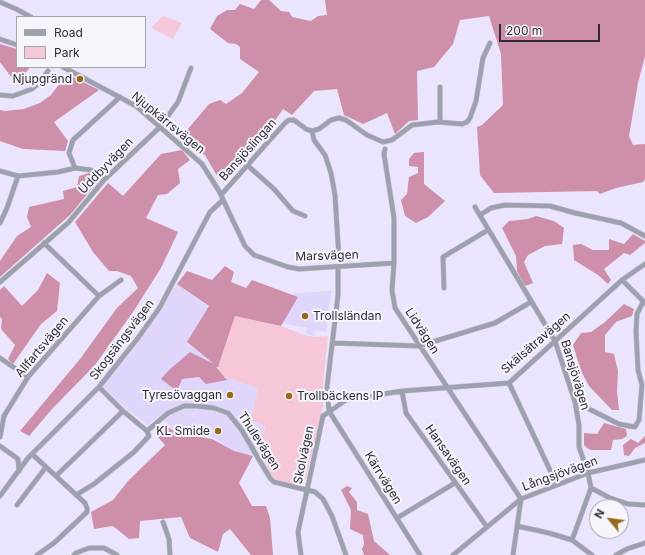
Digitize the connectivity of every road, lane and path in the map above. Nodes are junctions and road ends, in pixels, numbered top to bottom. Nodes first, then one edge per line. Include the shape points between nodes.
1 (0, 2) edge
2 (29, 16) edge
3 (0, 39) edge
4 (490, 43) dead end
5 (16, 45) edge
6 (65, 68) edge
7 (191, 68) dead end
8 (48, 71) dead end
9 (440, 87) dead end
10 (0, 95) edge
11 (120, 97) junction
12 (440, 122) junction
13 (160, 127) junction
14 (312, 131) junction
15 (385, 149) dead end
16 (247, 164) junction
17 (75, 168) junction
18 (0, 171) edge
19 (18, 176) junction
20 (104, 180) junction
21 (222, 198) junction
22 (475, 207) dead end
23 (480, 215) junction
24 (305, 216) dead end
25 (0, 223) edge
26 (488, 230) junction
27 (645, 236) edge
28 (44, 243) junction
29 (339, 259) dead end
30 (394, 263) junction
31 (645, 264) edge
32 (338, 267) junction
33 (121, 280) dead end
34 (622, 280) junction
35 (0, 282) edge
36 (444, 288) dead end
37 (99, 296) junction
38 (531, 302) junction
39 (644, 303) edge
40 (555, 341) junction
41 (333, 343) junction
42 (419, 346) junction
43 (0, 358) edge
44 (28, 377) junction
45 (509, 382) junction
46 (643, 385) edge
47 (99, 387) junction
48 (446, 387) junction
49 (402, 391) junction
50 (575, 402) junction
51 (123, 411) junction
52 (329, 411) junction
53 (146, 431) junction
54 (0, 437) edge
55 (0, 446) edge
56 (32, 454) junction
57 (28, 458) junction
58 (18, 459) junction
59 (645, 460) edge
60 (46, 467) junction
61 (19, 471) junction
62 (588, 473) junction
63 (56, 476) junction
64 (455, 483) junction
65 (557, 485) junction
66 (590, 488) junction
67 (308, 490) junction
68 (76, 495) junction
69 (0, 496) edge
70 (521, 499) junction
71 (17, 505) dead end
72 (645, 505) edge
73 (397, 518) junction
74 (163, 522) dead end
75 (517, 526) junction
76 (487, 527) junction
77 (572, 540) junction
78 (645, 543) edge
79 (37, 555) edge
80 (74, 555) edge
81 (117, 555) edge
82 (170, 555) edge
83 (301, 555) edge
84 (346, 555) edge
85 (420, 555) edge
86 (453, 555) edge
87 (513, 555) edge
88 (592, 555) edge
89 (616, 555) edge

1 - 2 street
3 - 5 street
4 - 12 street via 483,58 476,101 470,118 462,124
6 - 11 street, Njupkärrsvägen
7 - 13 street, Uddbyvägen via 178,102
8 - 10 street via 32,89 13,96
9 - 12 street
11 - 13 street, Njupkärrsvägen via 136,106
11 - 17 street via 73,140 69,153
12 - 14 street via 412,125 392,140 383,142 339,118
13 - 20 street, Uddbyvägen
13 - 21 street, Njupkärrsvägen via 202,164
14 - 16 street, Bansjöslingan via 294,120 289,120
14 - 29 street via 331,173
15 - 30 street, Lidvägen via 394,218
16 - 21 street, Bansjöslingan
16 - 24 street via 293,211
17 - 19 street
17 - 20 street via 91,170
18 - 19 street
19 - 25 street
20 - 28 street, Uddbyvägen via 68,223
21 - 32 street, Marsvägen via 245,246 254,255 299,269
21 - 47 street, Skogsängsvägen via 210,212 160,307
22 - 23 street, Bansjövägen
23 - 26 street, Bansjövägen
23 - 27 street via 491,208 505,205 550,206 621,224
26 - 36 street via 443,257
26 - 38 street, Bansjövägen
28 - 35 street, Uddbyvägen
28 - 37 street
30 - 32 street, Marsvägen
30 - 42 street, Lidvägen via 392,290 395,308
31 - 34 street, Skälsätravägen
32 - 41 street
33 - 37 street, Allfartsvägen
34 - 39 street
34 - 40 street, Skälsätravägen
37 - 44 street, Allfartsvägen
38 - 40 street, Bansjövägen
38 - 42 street via 495,323
39 - 46 street via 637,314 636,331 638,370
40 - 45 street, Skälsätravägen
40 - 50 street, Bansjövägen
41 - 42 street
41 - 52 street via 327,387
42 - 48 street, Lidvägen
43 - 44 street
44 - 54 street, Allfartsvägen via 4,416
45 - 48 street, Skälsätravägen
45 - 65 street
46 - 50 street via 639,420 635,427 618,424
47 - 51 street
47 - 56 street, Skogsängsvägen
48 - 49 street, Skälsätravägen
48 - 70 street, Lidvägen
49 - 52 street, Skälsätravägen via 346,400
49 - 64 street, Hansavägen via 406,413
50 - 62 street, Bansjövägen via 579,424 579,447
51 - 53 street
51 - 63 street
52 - 67 street, Skolvägen via 323,416
52 - 73 street, Kärrvägen
53 - 67 street, Thulevägen via 168,413 184,406 204,406 222,410 239,425 274,482
53 - 68 street via 149,436 134,452
55 - 58 street
56 - 57 street, Skogsängsvägen
56 - 60 street
57 - 58 street
57 - 61 street, Skogsängsvägen
58 - 61 street
59 - 62 street, Långsjövägen
60 - 63 street
60 - 71 street
61 - 69 street, Skogsängsvägen
62 - 65 street, Långsjövägen
62 - 66 street, Bansjövägen
63 - 68 street
64 - 73 street
64 - 76 street, Hansavägen
65 - 70 street, Långsjövägen
66 - 72 street via 628,504
66 - 77 street
67 - 83 street, Skolvägen via 298,532
67 - 84 street, Thulevägen via 323,499
68 - 79 street via 85,503 86,512 54,543
70 - 75 street
70 - 76 street, Långsjövägen
73 - 85 street, Kärrvägen
74 - 82 street via 169,539
75 - 77 street
75 - 87 street
76 - 86 street, Långsjövägen
77 - 88 street
78 - 89 street via 627,548
80 - 81 street via 89,548 104,548

